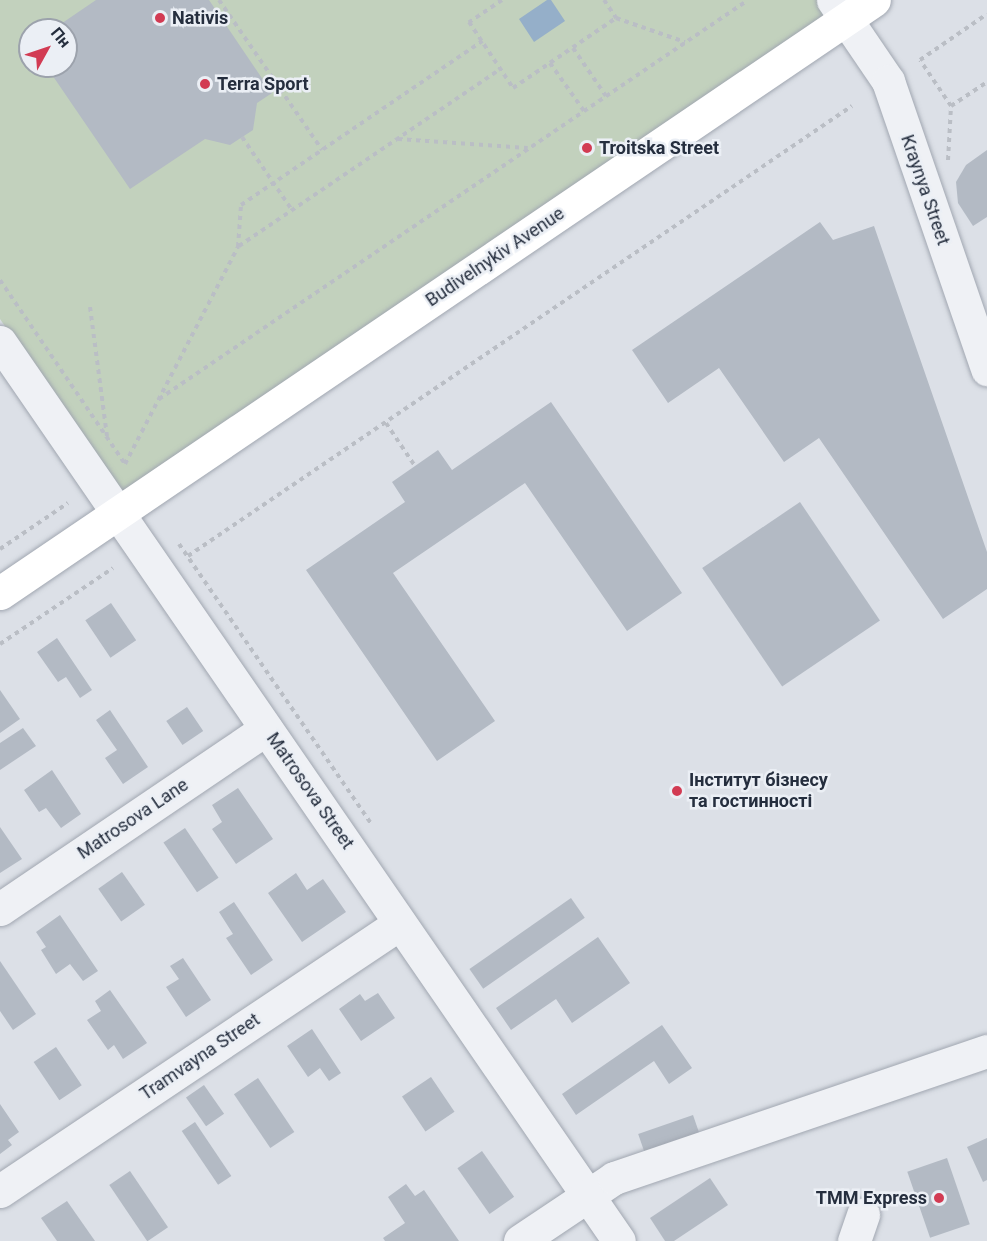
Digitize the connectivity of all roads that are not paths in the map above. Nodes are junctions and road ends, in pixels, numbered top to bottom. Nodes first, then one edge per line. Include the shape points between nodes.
1 (874, 0) edge
2 (840, 9) edge
3 (0, 342) edge
4 (987, 369) edge
5 (117, 513) junction
6 (0, 593) edge
7 (266, 729) junction
8 (0, 909) edge
9 (400, 923) junction
10 (987, 1051) edge
11 (0, 1191) edge
12 (589, 1195) junction
13 (520, 1241) edge
14 (619, 1241) edge

1 - 2 main road, Budivelnykiv Avenue
2 - 4 street, Kraynya Street via 888,81
2 - 5 main road, Budivelnykiv Avenue
3 - 5 street, Matrosova Street
5 - 6 main road, Budivelnykiv Avenue
5 - 7 street, Matrosova Street
7 - 8 street, Matrosova Lane
7 - 9 street, Matrosova Street
9 - 11 street, Tramvayna Street
9 - 12 street, Matrosova Street
10 - 12 street via 614,1178
12 - 13 street
12 - 14 street, Matrosova Street

